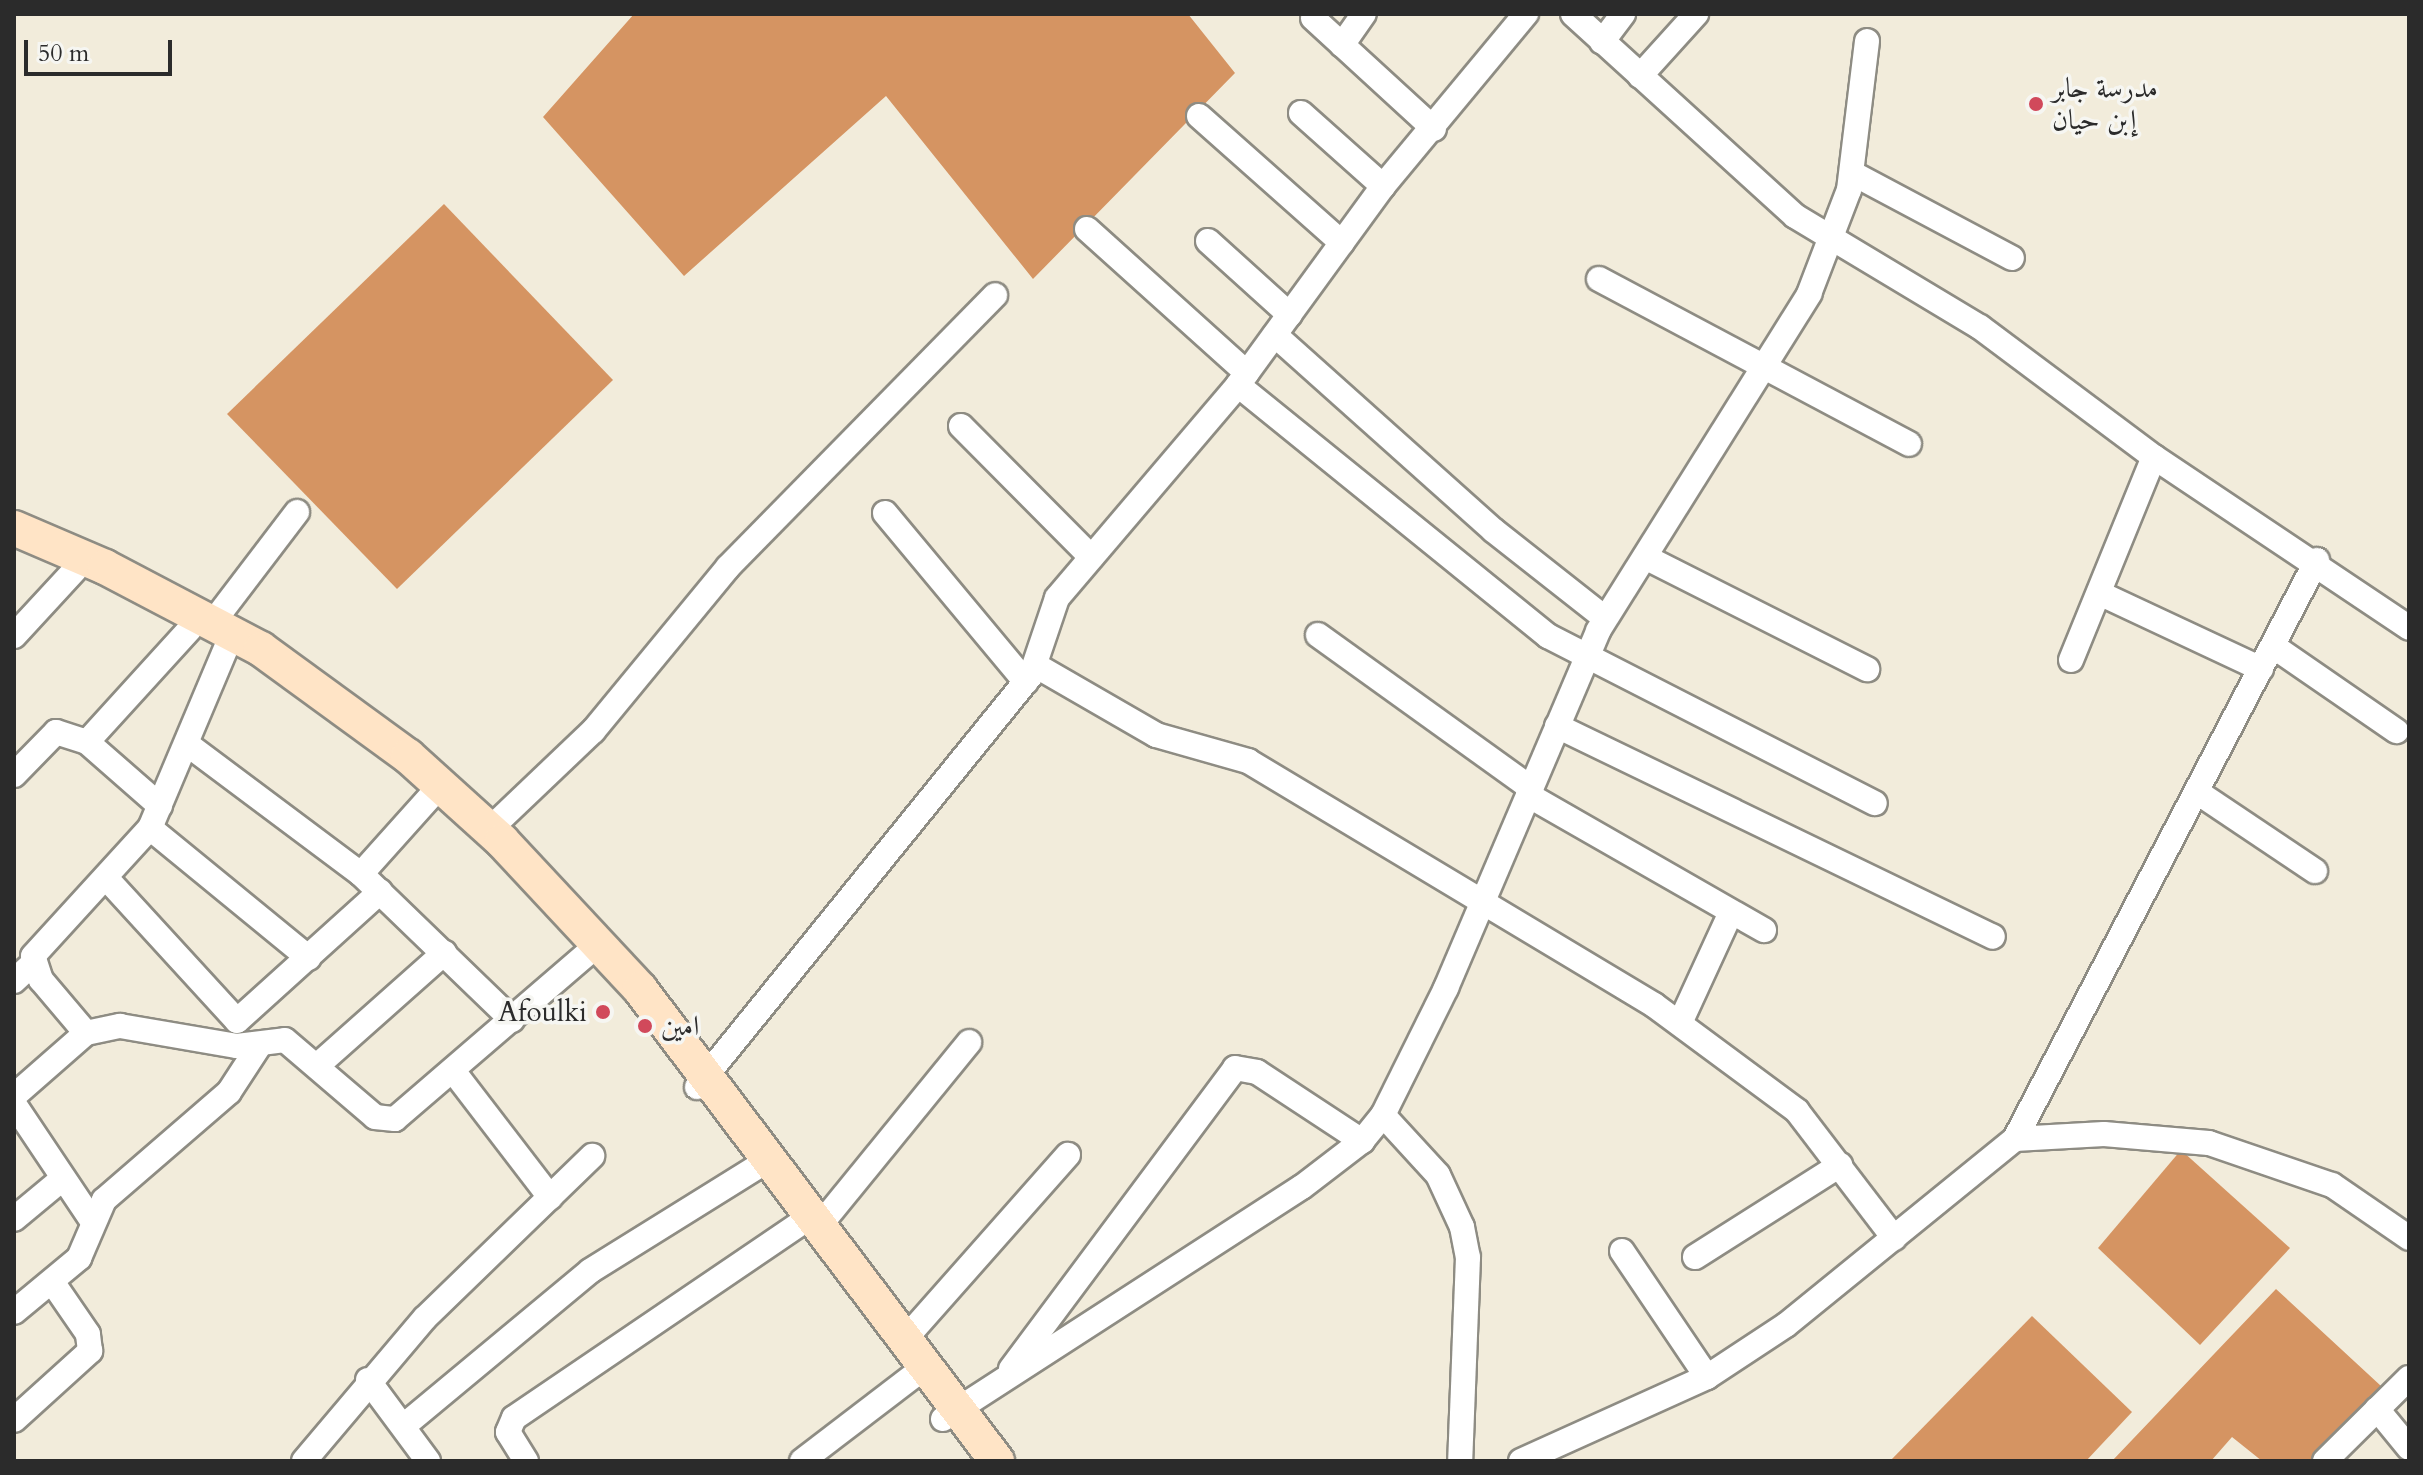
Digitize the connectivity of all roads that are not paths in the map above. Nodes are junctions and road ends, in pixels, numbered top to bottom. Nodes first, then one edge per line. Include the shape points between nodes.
1 (1364, 14) edge
2 (1526, 14) edge
3 (1573, 14) edge
4 (1623, 14) edge
5 (1696, 14) edge
6 (1313, 18) dead end
7 (1867, 41) dead end
8 (1602, 42) junction
9 (1342, 45) junction
10 (1640, 76) junction
11 (1301, 113) dead end
12 (1199, 116) dead end
13 (1434, 129) junction
14 (1852, 173) junction
15 (1383, 186) junction
16 (1087, 229) dead end
17 (1208, 241) dead end
18 (1832, 241) junction
19 (1342, 243) junction
20 (2012, 258) dead end
21 (1599, 279) dead end
22 (995, 295) dead end
23 (1290, 315) junction
24 (1275, 335) junction
25 (1765, 369) junction
26 (1242, 379) junction
27 (961, 426) dead end
28 (1909, 444) dead end
29 (2154, 457) junction
30 (297, 512) dead end
31 (885, 513) dead end
32 (14, 528) edge
33 (14, 544) edge
34 (1091, 557) junction
35 (1645, 557) junction
36 (2317, 560) junction
37 (75, 570) junction
38 (2099, 593) junction
39 (1605, 618) junction
40 (2409, 628) edge
41 (210, 633) junction
42 (1318, 635) dead end
43 (14, 636) edge
44 (2273, 646) junction
45 (1586, 655) junction
46 (2071, 660) dead end
47 (1867, 669) dead end
48 (2261, 669) junction
49 (1031, 674) junction
50 (1557, 726) junction
51 (2396, 731) dead end
52 (87, 742) junction
53 (187, 744) junction
54 (14, 775) edge
55 (1529, 791) junction
56 (2197, 792) junction
57 (431, 796) junction
58 (1875, 803) dead end
59 (155, 817) junction
60 (490, 829) junction
61 (2315, 871) dead end
62 (361, 874) junction
63 (108, 880) junction
64 (380, 892) junction
65 (1482, 901) junction
66 (1731, 912) junction
67 (1764, 930) dead end
68 (1993, 937) dead end
69 (590, 951) junction
70 (444, 953) junction
71 (309, 958) junction
72 (33, 963) junction
73 (14, 981) edge
74 (512, 1020) junction
75 (1680, 1023) junction
76 (86, 1033) junction
77 (969, 1042) dead end
78 (259, 1046) junction
79 (318, 1065) junction
80 (454, 1072) junction
81 (702, 1082) junction
82 (14, 1096) edge
83 (14, 1104) edge
84 (1383, 1115) junction
85 (2015, 1139) junction
86 (1362, 1141) junction
87 (1068, 1155) dead end
88 (592, 1156) dead end
89 (1840, 1165) junction
90 (757, 1167) junction
91 (61, 1180) junction
92 (550, 1197) junction
93 (14, 1219) edge
94 (93, 1222) junction
95 (809, 1224) junction
96 (2405, 1225) edge
97 (1894, 1238) junction
98 (1622, 1251) dead end
99 (1695, 1257) dead end
100 (53, 1283) junction
101 (14, 1312) edge
102 (905, 1339) junction
103 (912, 1377) junction
104 (1006, 1377) junction
105 (1707, 1377) junction
106 (2409, 1378) edge
107 (368, 1380) junction
108 (2377, 1409) junction
109 (950, 1414) junction
110 (14, 1420) edge
111 (406, 1424) junction
112 (2409, 1448) edge
113 (304, 1461) edge
114 (428, 1461) edge
115 (526, 1461) edge
116 (802, 1461) edge
117 (974, 1461) edge
118 (997, 1461) edge
119 (1460, 1461) edge
120 (1521, 1461) edge
121 (2325, 1461) edge

1 - 9 street
2 - 13 street
3 - 8 street
4 - 8 street
5 - 10 street
6 - 9 street
7 - 14 street
8 - 10 street
9 - 13 street
10 - 18 street via 1750,181
11 - 15 street
12 - 19 street
13 - 15 street
14 - 18 street
14 - 20 street
15 - 19 street
16 - 26 street
17 - 23 street
18 - 25 street
18 - 29 street via 1980,327
19 - 23 street
21 - 25 street
22 - 60 street via 728,567 593,731
23 - 24 street
24 - 26 street
24 - 39 street via 1493,530
25 - 28 street
25 - 35 street
26 - 34 street
26 - 45 street via 1537,628
27 - 34 street
29 - 36 street
29 - 38 street
30 - 41 street
31 - 49 street
32 - 41 main road
33 - 37 main road
34 - 49 street via 1046,619
35 - 39 street
35 - 47 street
36 - 40 street
36 - 44 street
37 - 41 main road
37 - 43 street
38 - 46 street
38 - 48 street
39 - 45 street
41 - 52 street
41 - 53 street
41 - 57 main road
41 - 60 main road via 351,710
42 - 55 street
44 - 48 street
44 - 51 street
45 - 50 street
45 - 58 street
48 - 56 street
49 - 65 street via 1156,735 1248,761
49 - 81 street
50 - 55 street
50 - 68 street
52 - 54 street via 56,732
52 - 59 street
53 - 59 street
53 - 62 street
55 - 65 street
55 - 66 street
56 - 61 street
56 - 85 street
57 - 62 street
57 - 69 main road
59 - 63 street
59 - 71 street
60 - 81 main road via 597,938
62 - 64 street
63 - 71 street via 235,1020
63 - 72 street via 42,941
64 - 70 street
64 - 71 street
65 - 75 street
65 - 84 street
66 - 67 street
66 - 75 street
69 - 74 street
69 - 81 main road
70 - 74 street
70 - 79 street
72 - 73 street
72 - 76 street
74 - 80 street
75 - 89 street via 1797,1111
76 - 78 street via 120,1026
76 - 82 street
77 - 95 street
78 - 79 street via 285,1040
78 - 94 street via 229,1092 125,1177
79 - 80 street via 388,1121 413,1110
80 - 92 street
81 - 90 main road
81 - 95 main road
83 - 91 street
84 - 86 street
84 - 119 street via 1438,1175 1462,1227 1468,1257
85 - 96 street via 2104,1134 2209,1143 2332,1185
85 - 97 street
86 - 104 street
86 - 104 street via 1257,1072 1235,1068 1060,1294
87 - 102 street
88 - 92 street
89 - 97 street
89 - 99 street
90 - 95 main road
90 - 111 street via 590,1271
91 - 93 street
91 - 94 street
92 - 107 street
94 - 100 street via 79,1258
95 - 102 main road
95 - 103 main road
95 - 115 street via 514,1418 508,1432
97 - 105 street
98 - 105 street
100 - 101 street
100 - 110 street via 88,1334 90,1351
102 - 109 main road
103 - 109 main road
103 - 116 street
104 - 109 street
105 - 120 street
106 - 108 street
107 - 111 street
107 - 113 street
108 - 112 street
108 - 121 street
109 - 117 main road
109 - 118 main road
111 - 114 street

